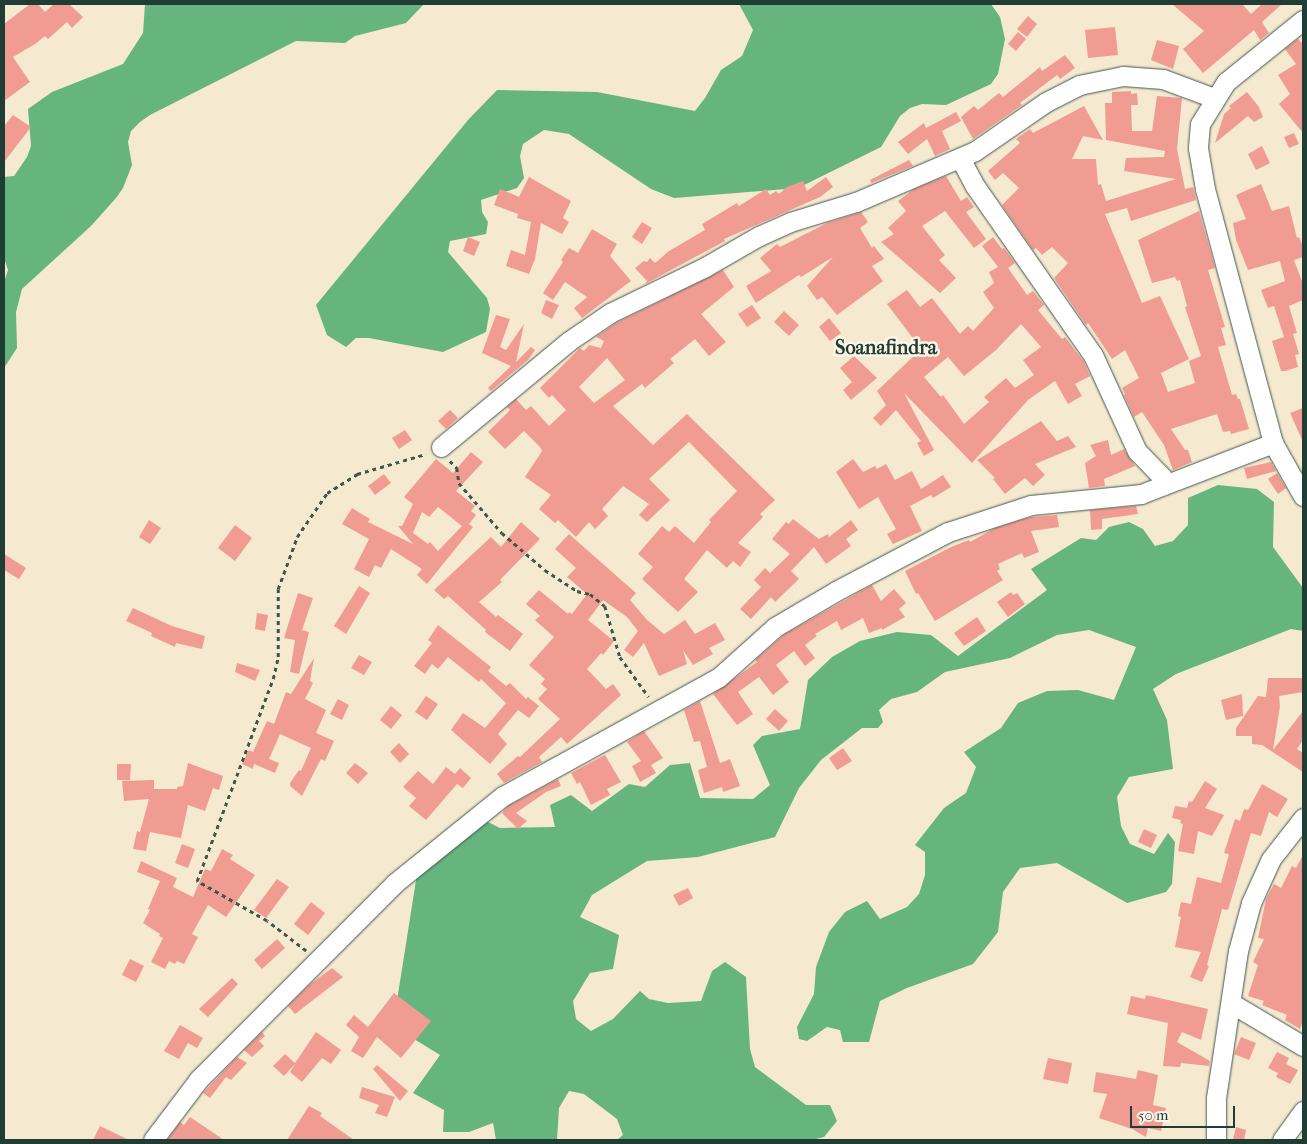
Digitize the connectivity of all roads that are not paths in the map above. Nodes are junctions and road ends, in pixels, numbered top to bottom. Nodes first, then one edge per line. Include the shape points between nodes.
1 (1303, 20) edge
2 (1214, 98) junction
3 (960, 158) junction
4 (1273, 443) junction
5 (441, 447) road end
6 (1162, 478) dead end
7 (1303, 496) edge
8 (1303, 818) edge
9 (1231, 1003) junction
10 (1303, 1046) edge
11 (1303, 1110) edge
12 (153, 1140) edge
13 (1216, 1140) edge
14 (1282, 1140) edge

1 - 2 street via 1226,82
2 - 3 street via 1163,79 1123,76 1079,85 1046,102
2 - 4 street via 1200,124 1199,156
3 - 5 street via 856,202 790,222 610,313 569,341
3 - 6 street via 975,186 1092,355 1137,451
4 - 7 street
4 - 12 street via 1141,494 1031,505 948,532 775,627 718,678 503,796 394,883 198,1079
8 - 9 street via 1271,859 1251,903 1238,951
9 - 10 street
9 - 13 street via 1216,1098
11 - 14 street

